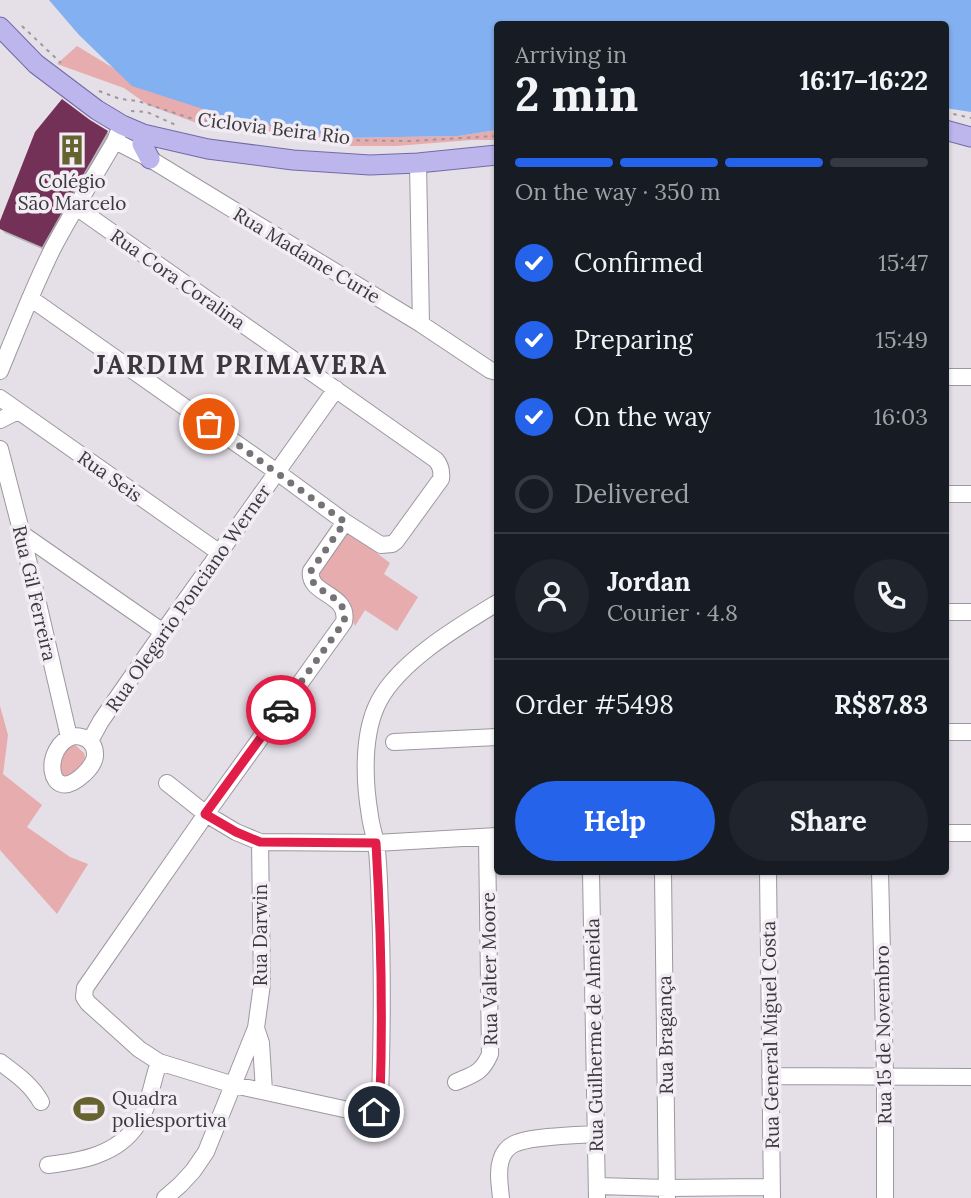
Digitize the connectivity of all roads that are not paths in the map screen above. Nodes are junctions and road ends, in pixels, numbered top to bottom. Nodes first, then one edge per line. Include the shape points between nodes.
1 (0, 27) edge
2 (122, 126) junction
3 (949, 131) edge
4 (143, 134) junction
5 (971, 137) edge
6 (494, 155) edge
7 (150, 159) junction
8 (418, 163) junction
9 (76, 207) junction
10 (30, 298) junction
11 (421, 324) junction
12 (494, 371) edge
13 (0, 372) edge
14 (949, 377) edge
15 (971, 377) edge
16 (336, 389) junction
17 (0, 398) edge
18 (18, 411) junction
19 (0, 420) edge
20 (0, 449) edge
21 (277, 472) junction
22 (949, 494) edge
23 (971, 494) edge
24 (345, 522) junction
25 (22, 534) junction
26 (220, 553) junction
27 (494, 605) edge
28 (949, 612) edge
29 (971, 612) edge
30 (163, 632) junction
31 (949, 732) edge
32 (971, 732) edge
33 (69, 737) junction
34 (494, 737) edge
35 (90, 741) junction
36 (394, 741) dead end
37 (167, 783) dead end
38 (205, 814) junction
39 (949, 833) edge
40 (971, 833) edge
41 (492, 837) edge
42 (260, 842) junction
43 (376, 843) junction
44 (591, 875) edge
45 (663, 875) edge
46 (768, 875) edge
47 (880, 875) edge
48 (256, 1028) junction
49 (0, 1062) edge
50 (159, 1062) junction
51 (770, 1076) junction
52 (885, 1076) junction
53 (971, 1077) edge
54 (456, 1082) dead end
55 (234, 1085) junction
56 (264, 1091) junction
57 (41, 1102) dead end
58 (596, 1134) junction
59 (48, 1165) dead end
60 (597, 1192) edge
61 (772, 1192) edge
62 (667, 1193) edge
63 (164, 1198) edge
64 (501, 1198) edge
65 (885, 1198) edge

1 - 2 main road via 36,64
2 - 4 main road
2 - 7 street, Rua Madame Curie
2 - 9 street
3 - 5 main road
4 - 7 main road via 142,144
4 - 8 main road via 208,149 293,160
6 - 8 main road
7 - 11 street, Rua Madame Curie
8 - 11 street
9 - 10 street
9 - 16 street, Rua Cora Coralina
10 - 13 street
10 - 21 street
11 - 12 street, Rua Madame Curie
14 - 15 street
16 - 21 street, Rua Olegario Ponciano Werner
16 - 24 street, Rua Cora Coralina via 436,460 442,472 392,544 382,545
17 - 18 street, Rua Seis
18 - 19 street
18 - 26 street, Rua Seis
20 - 25 street, Rua Gil Ferreira
21 - 24 street
21 - 26 street, Rua Olegario Ponciano Werner
22 - 23 street
24 - 38 street via 310,577 341,604 344,622
25 - 30 street
25 - 33 street, Rua Gil Ferreira
26 - 30 street, Rua Olegario Ponciano Werner
27 - 43 street via 434,643 393,680 379,701 365,763
28 - 29 street
30 - 35 street, Rua Olegario Ponciano Werner
31 - 32 street
33 - 35 street
33 - 35 street via 53,759 53,788 72,784 92,765 95,753
34 - 36 street
37 - 38 street
38 - 42 street
38 - 50 street via 84,993 88,1003
39 - 40 street
41 - 43 street
41 - 54 street, Rua Valter Moore via 490,1054 479,1072
42 - 43 street
42 - 48 street, Rua Darwin via 261,984
43 - 56 street via 382,977 378,1107 370,1114 362,1113
44 - 58 street, Rua Guilherme de Almeida
45 - 62 street, Rua Bragança
46 - 51 street, Rua General Miguel Costa
47 - 52 street, Rua 15 de Novembro
48 - 55 street, Rua Darwin
48 - 56 street, Rua Darwin
49 - 57 street via 25,1081
50 - 55 street
50 - 59 street via 144,1111 127,1137 105,1153
51 - 52 street
51 - 61 street, Rua General Miguel Costa
52 - 53 street
52 - 65 street, Rua 15 de Novembro
55 - 56 street
55 - 63 street, Rua Darwin via 206,1152
58 - 60 street, Rua Guilherme de Almeida
58 - 64 street via 534,1139 508,1147 499,1171
60 - 62 street
61 - 62 street

